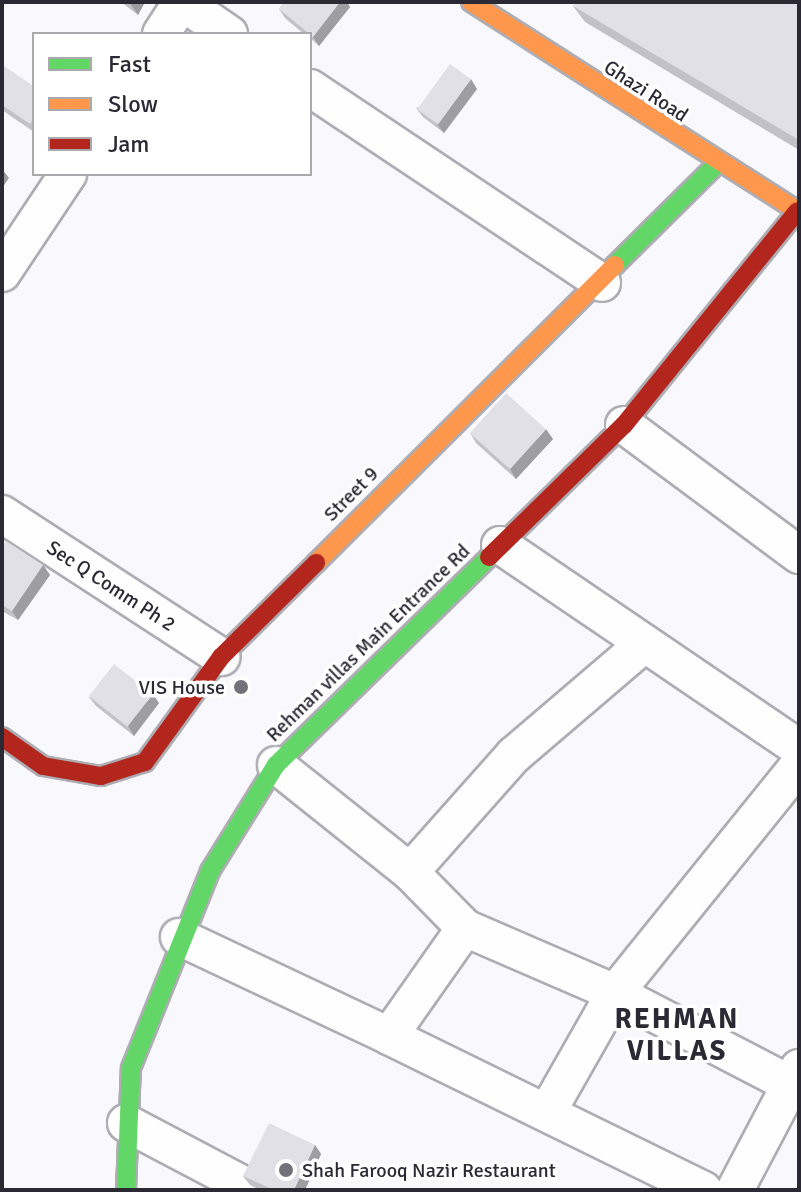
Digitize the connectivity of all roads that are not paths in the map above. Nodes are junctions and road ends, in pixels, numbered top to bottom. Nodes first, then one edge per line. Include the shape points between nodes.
1 (182, 2) edge
2 (471, 2) edge
3 (162, 32) edge
4 (226, 32) edge
5 (312, 89) edge
6 (717, 164) junction
7 (67, 176) edge
8 (798, 211) edge
9 (2, 273) edge
10 (602, 283) junction
11 (624, 425) junction
12 (2, 514) edge
13 (500, 545) junction
14 (799, 555) edge
15 (644, 644) junction
16 (221, 657) junction
17 (2, 737) edge
18 (799, 748) edge
19 (276, 765) junction
20 (799, 765) edge
21 (410, 872) junction
22 (465, 928) junction
23 (179, 937) junction
24 (615, 993) junction
25 (389, 1036) junction
26 (794, 1075) edge
27 (549, 1109) junction
28 (126, 1123) junction
29 (126, 1190) edge
30 (253, 1190) edge
31 (703, 1190) edge
32 (735, 1190) edge

1 - 3 street
1 - 4 street
2 - 6 street, Ghazi Road
5 - 10 street
6 - 8 street, Ghazi Road
6 - 10 street, Street 9
7 - 9 street
8 - 11 street, Rehman villas Main Entrance Rd
10 - 16 street, Street 9
11 - 13 street, Rehman villas Main Entrance Rd
11 - 14 street
12 - 16 street, Sec Q Comm Ph 2
13 - 15 street
13 - 19 street, Rehman villas Main Entrance Rd
15 - 18 street
15 - 21 street via 514,755
16 - 17 street, Street 9 via 145,762 101,776 43,766
19 - 21 street
19 - 23 street, Rehman villas Main Entrance Rd via 210,871
20 - 24 street
21 - 22 street
22 - 24 street
22 - 25 street
23 - 25 street
23 - 28 street, Rehman villas Main Entrance Rd via 131,1068
24 - 26 street
24 - 27 street
25 - 27 street
26 - 32 street
27 - 31 street
28 - 29 street, Rehman villas Main Entrance Rd
28 - 30 street

